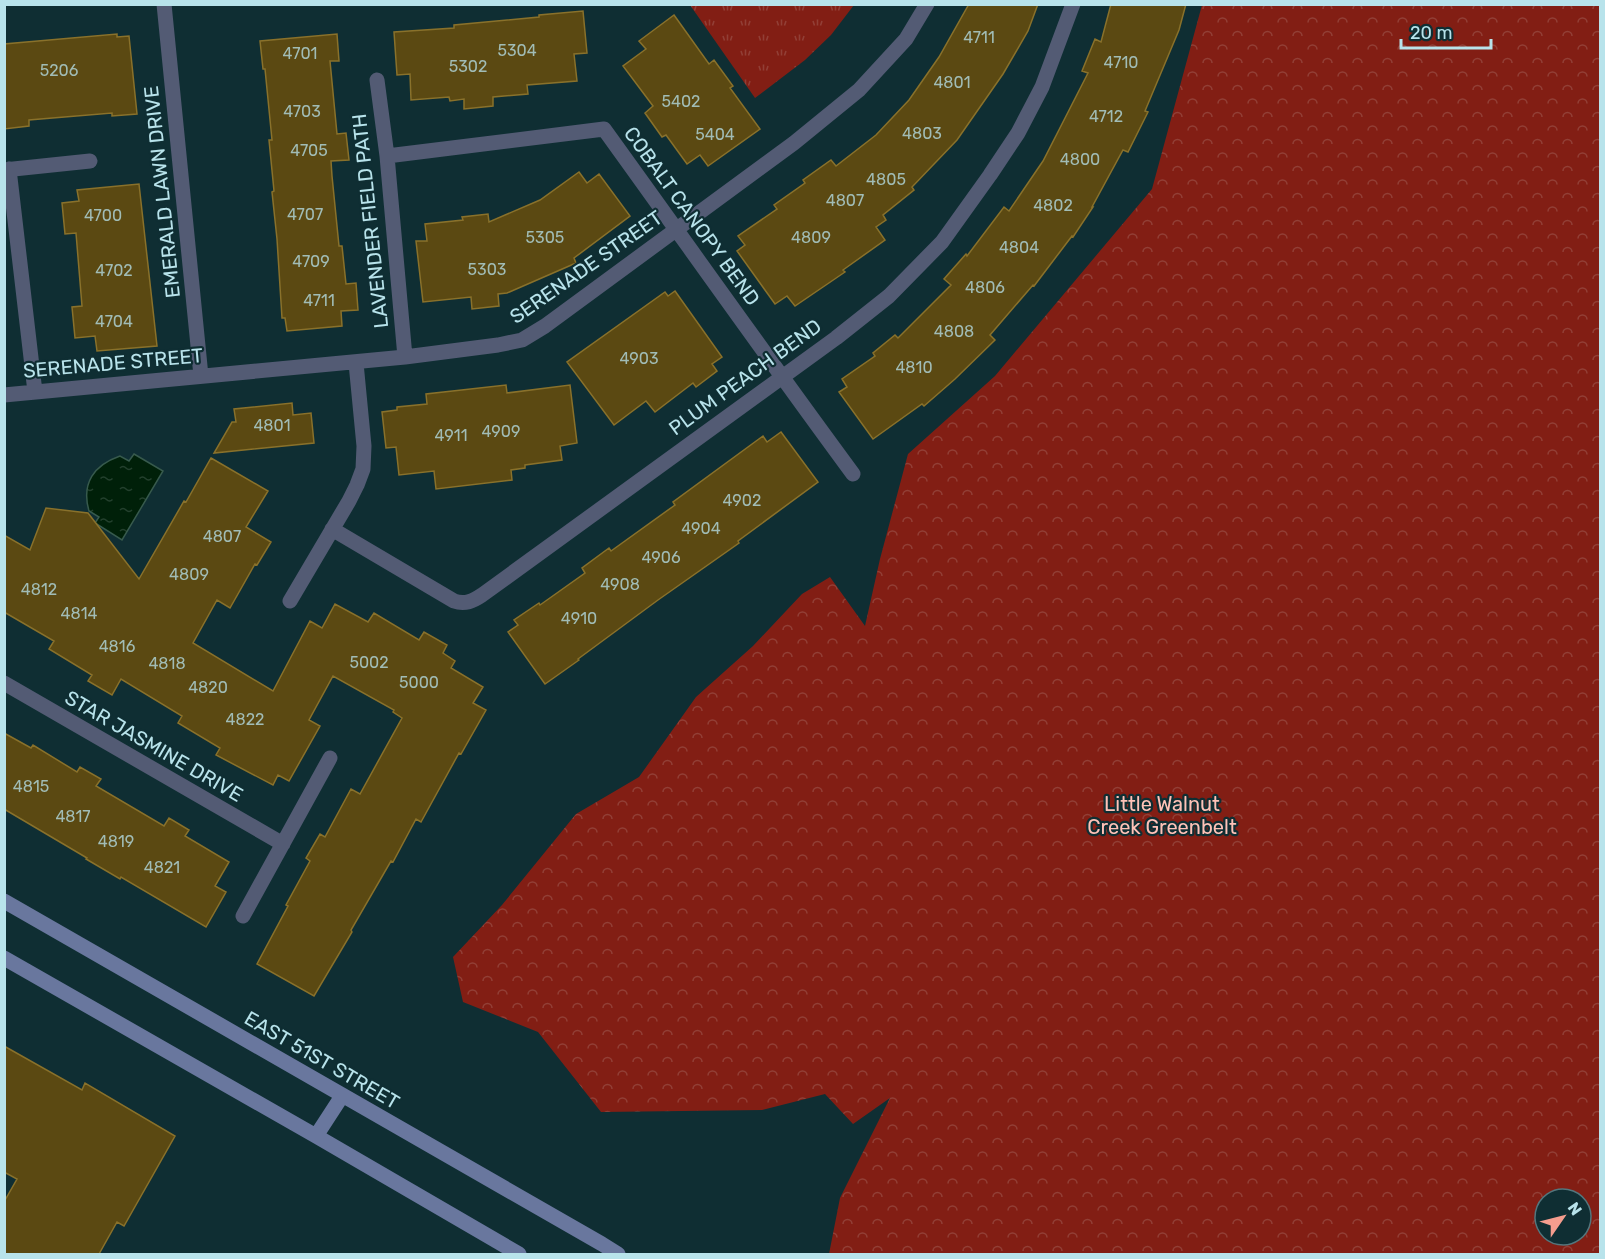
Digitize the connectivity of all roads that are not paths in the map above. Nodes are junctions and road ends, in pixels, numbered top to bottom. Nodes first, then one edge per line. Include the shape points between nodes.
1 (164, 4) edge
2 (927, 4) edge
3 (1073, 4) edge
4 (377, 80) dead end
5 (387, 156) junction
6 (90, 161) dead end
7 (7, 169) edge
8 (677, 229) junction
9 (405, 357) junction
10 (356, 363) junction
11 (201, 376) junction
12 (781, 377) junction
13 (35, 392) junction
14 (4, 395) edge
15 (853, 474) dead end
16 (332, 529) junction
17 (290, 601) dead end
18 (4, 683) edge
19 (330, 758) dead end
20 (283, 844) junction
21 (4, 901) edge
22 (243, 916) dead end
23 (4, 958) edge
24 (342, 1096) junction
25 (316, 1136) junction
26 (519, 1254) edge
27 (618, 1254) edge

1 - 11 street, EMERALD LAWN DRIVE
2 - 8 street, SERENADE STREET via 906,39 859,90
3 - 12 street, PLUM PEACH BEND via 1042,87 1018,133 942,242 889,296
4 - 5 street, LAVENDER FIELD PATH
5 - 8 street, COBALT CANOPY BEND via 603,129
5 - 9 street, LAVENDER FIELD PATH
6 - 7 street
7 - 13 street
8 - 9 street, SERENADE STREET via 522,340
8 - 12 street, COBALT CANOPY BEND
9 - 10 street, SERENADE STREET
10 - 11 street, SERENADE STREET
10 - 16 street via 363,469
11 - 13 street, SERENADE STREET
12 - 15 street, COBALT CANOPY BEND
12 - 16 street, PLUM PEACH BEND via 474,601 454,602
13 - 14 street, SERENADE STREET
16 - 17 street
18 - 20 street, STAR JASMINE DRIVE
19 - 20 street
20 - 22 street
21 - 24 street, EAST 51ST STREET
23 - 25 street
24 - 25 street
24 - 27 street, EAST 51ST STREET
25 - 26 street

